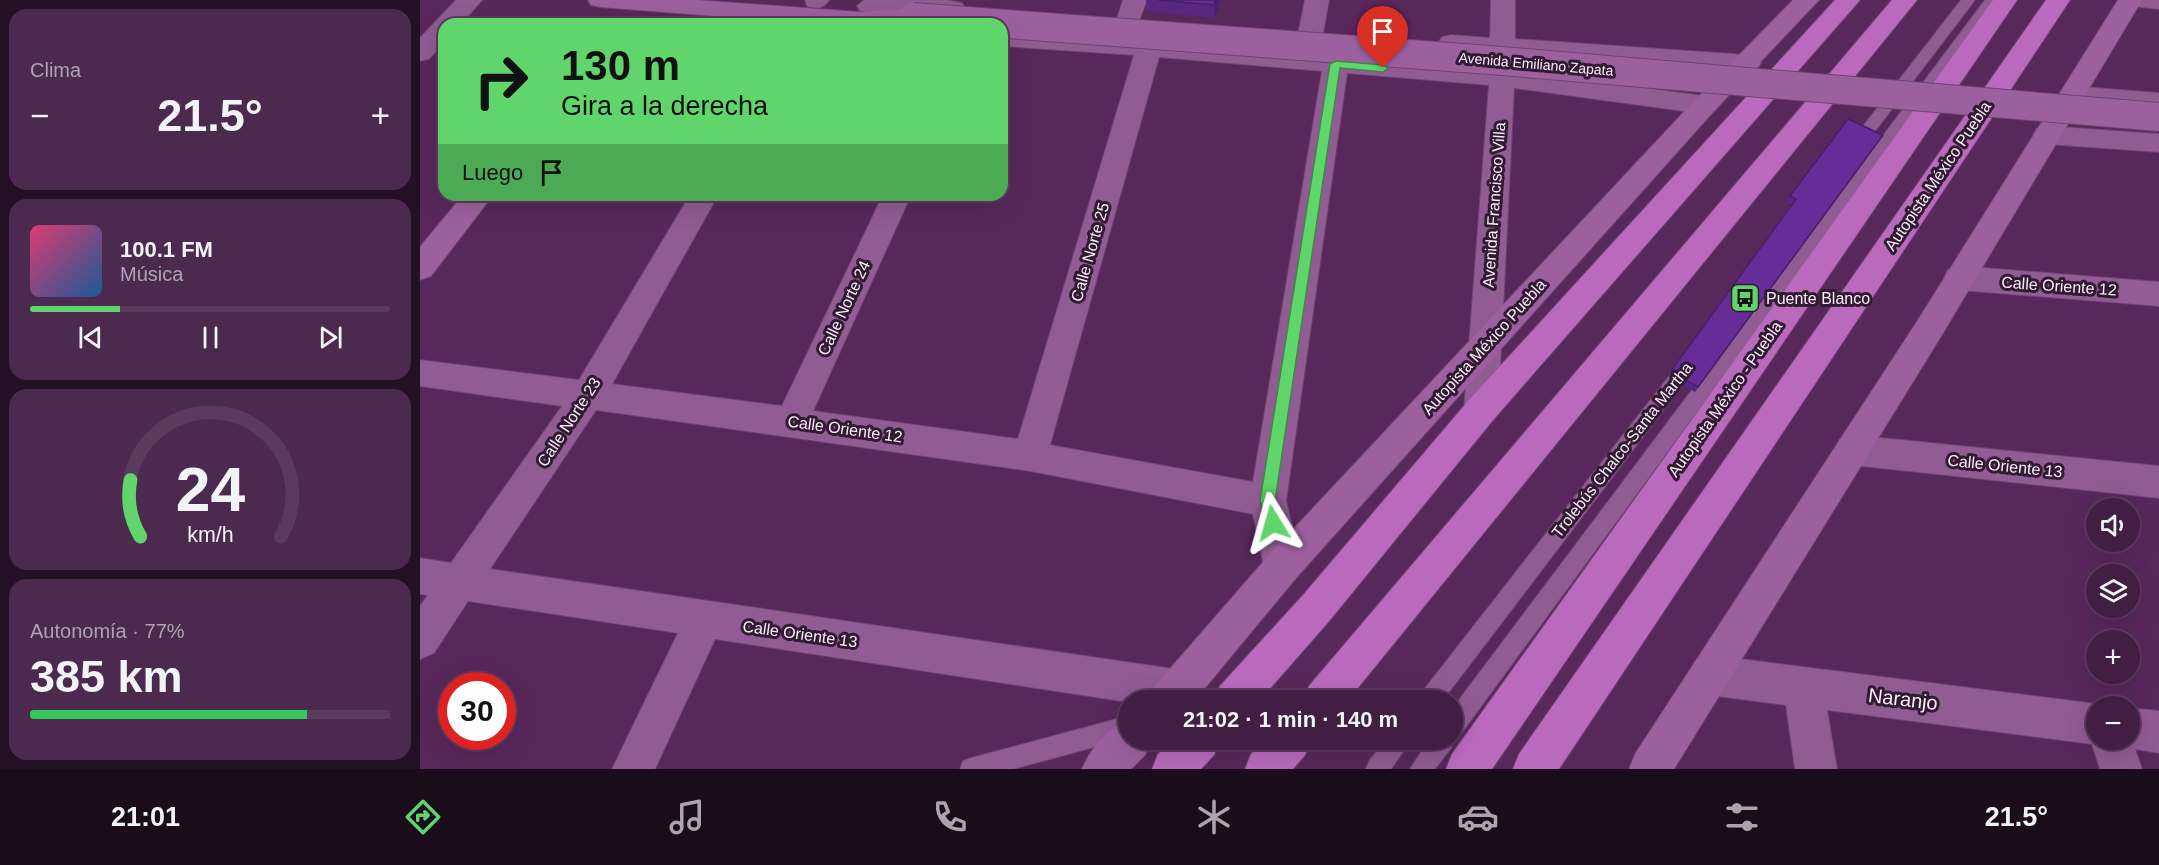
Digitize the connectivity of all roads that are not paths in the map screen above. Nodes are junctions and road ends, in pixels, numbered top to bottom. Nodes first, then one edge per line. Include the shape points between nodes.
1 (470, 0) edge
2 (600, 0) edge
3 (1317, 0) edge
4 (1503, 0) edge
5 (1807, 0) edge
6 (1848, 0) edge
7 (1905, 0) edge
8 (1968, 0) edge
9 (1992, 0) edge
10 (2005, 0) edge
11 (2058, 0) edge
12 (2130, 0) edge
13 (635, 1) edge
14 (2159, 2) edge
15 (974, 4) edge
16 (809, 8) edge
17 (1132, 10) edge
18 (867, 17) edge
19 (453, 18) edge
20 (622, 18) edge
21 (927, 18) edge
22 (1008, 24) edge
23 (438, 34) edge
24 (1310, 34) junction
25 (1008, 38) edge
26 (1502, 47) junction
27 (1149, 48) junction
28 (420, 53) edge
29 (1680, 59) junction
30 (1748, 63) junction
31 (1336, 64) junction
32 (1502, 78) junction
33 (2072, 95) junction
34 (2108, 98) junction
35 (1668, 100) junction
36 (2159, 102) edge
37 (1705, 105) junction
38 (2159, 117) edge
39 (2048, 135) junction
40 (2152, 143) edge
41 (1841, 165) edge
42 (474, 201) edge
43 (701, 201) edge
44 (894, 201) edge
45 (420, 268) edge
46 (1959, 278) junction
47 (2159, 294) edge
48 (1485, 346) junction
49 (1698, 351) edge
50 (420, 373) edge
51 (588, 396) junction
52 (1481, 410) junction
53 (791, 422) junction
54 (1852, 450) junction
55 (1030, 456) junction
56 (2159, 482) edge
57 (1268, 501) junction
58 (1283, 566) junction
59 (420, 576) edge
60 (458, 582) junction
61 (705, 620) junction
62 (420, 640) edge
63 (1709, 675) junction
64 (1803, 687) junction
65 (1144, 690) edge
66 (1179, 690) edge
67 (1243, 690) edge
68 (1331, 690) edge
69 (1438, 690) edge
70 (1463, 712) edge
71 (2086, 723) edge
72 (2140, 729) edge
73 (1118, 730) edge
74 (2159, 732) edge
75 (1121, 750) edge
76 (1190, 750) edge
77 (1282, 750) edge
78 (1392, 750) edge
79 (1435, 750) edge
80 (2114, 750) edge
81 (633, 769) edge
82 (971, 769) edge
83 (1103, 769) edge
84 (1173, 769) edge
85 (1266, 769) edge
86 (1377, 769) edge
87 (1420, 769) edge
88 (1467, 769) edge
89 (1534, 769) edge
90 (1650, 769) edge
91 (1816, 769) edge
92 (2121, 769) edge

1 - 19 street
2 - 13 street, Avenida Emiliano Zapata
3 - 24 street
4 - 26 street, Avenida Francisco Villa
5 - 30 street, Autopista México Puebla
6 - 52 highway
7 - 68 highway
8 - 41 lane
9 - 70 lane
10 - 88 highway, Autopista México - Puebla
11 - 89 highway, Autopista México Puebla
12 - 14 street
12 - 33 street
13 - 16 street, Avenida Emiliano Zapata
13 - 20 street
15 - 17 street
15 - 18 street via 904,4
16 - 18 street, Avenida Emiliano Zapata
17 - 24 street
18 - 21 street, Avenida Emiliano Zapata, bridge
22 - 38 street, Avenida Emiliano Zapata, bridge
23 - 28 street
24 - 26 street
24 - 31 street
25 - 27 street
26 - 29 street
26 - 32 street, Avenida Francisco Villa
27 - 31 street
27 - 55 street, Calle Norte 25
29 - 30 street
29 - 35 street via 1689,71 1691,83 1683,94
30 - 37 street, Autopista México Puebla
31 - 32 street
31 - 57 street
32 - 35 street
32 - 48 street, Avenida Francisco Villa
33 - 34 street
33 - 39 street
34 - 36 street
34 - 40 street
35 - 37 street
37 - 48 street, Autopista México Puebla
39 - 40 street
39 - 46 street
42 - 45 street
43 - 51 street, Calle Norte 23
44 - 53 street, Calle Norte 24
46 - 47 street, Calle Oriente 12
46 - 54 street
48 - 52 street, Avenida Francisco Villa
48 - 58 street, Autopista México Puebla
49 - 69 lane, Trolebús Chalco-Santa Martha
50 - 51 street, Calle Oriente 12
51 - 53 street, Calle Oriente 12
51 - 60 street, Calle Norte 23
52 - 67 highway
53 - 55 street, Calle Oriente 12
54 - 56 street, Calle Oriente 13
54 - 63 street
55 - 57 street, Calle Oriente 12
57 - 58 street
58 - 66 street, Autopista México Puebla
59 - 60 street, Calle Oriente 13
60 - 61 street, Calle Oriente 13
60 - 62 street, Calle Norte 23
61 - 65 street, Calle Oriente 13
61 - 81 street
63 - 64 street, Naranjo
63 - 90 street
64 - 71 street, Naranjo
64 - 91 street
72 - 74 street
73 - 82 lane
75 - 83 street
76 - 84 highway
77 - 85 highway
78 - 86 lane
79 - 87 lane
80 - 92 street

